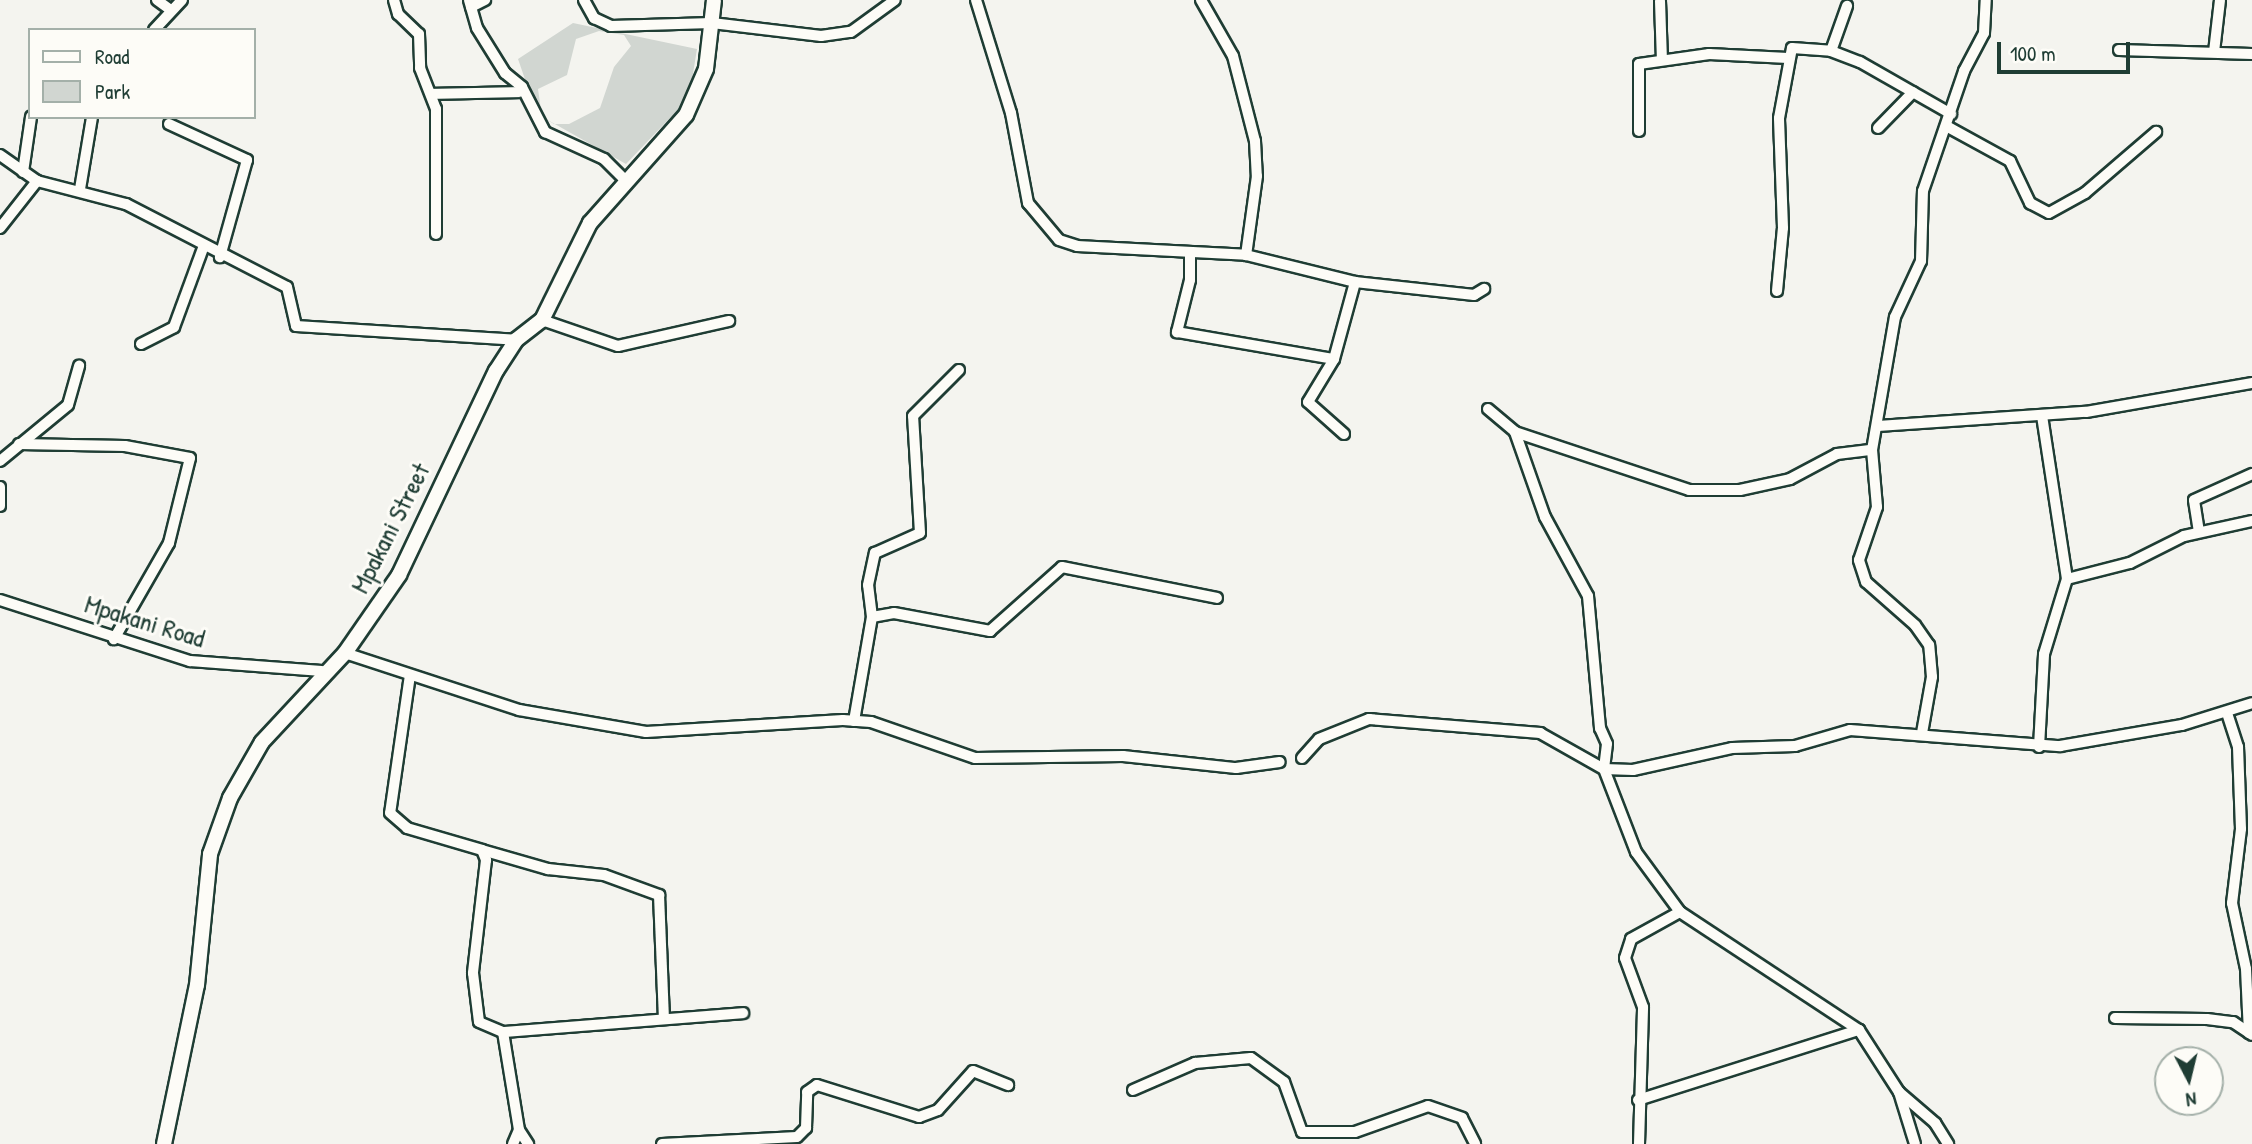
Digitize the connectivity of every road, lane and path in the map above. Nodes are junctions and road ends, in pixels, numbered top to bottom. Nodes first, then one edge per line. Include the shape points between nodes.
1 (157, 0) edge
2 (182, 0) edge
3 (394, 0) edge
4 (485, 0) edge
5 (584, 0) edge
6 (714, 0) edge
7 (895, 0) edge
8 (976, 0) edge
9 (1201, 0) edge
10 (1986, 0) edge
11 (2220, 0) edge
12 (1660, 1) edge
13 (470, 3) edge
14 (1847, 6) dead end
15 (171, 10) junction
16 (712, 23) junction
17 (156, 28) edge
18 (2119, 50) dead end
19 (1831, 51) junction
20 (2214, 52) junction
21 (2252, 54) edge
22 (1788, 58) junction
23 (1662, 60) junction
24 (1913, 92) junction
25 (432, 94) junction
26 (1951, 114) junction
27 (31, 119) edge
28 (92, 119) edge
29 (169, 124) dead end
30 (1948, 127) junction
31 (1878, 128) dead end
32 (1640, 131) dead end
33 (2156, 132) dead end
34 (545, 137) dead end
35 (0, 155) edge
36 (23, 172) junction
37 (624, 179) junction
38 (37, 181) junction
39 (79, 189) junction
40 (0, 228) edge
41 (436, 234) dead end
42 (203, 248) junction
43 (1190, 251) junction
44 (1246, 254) junction
45 (220, 257) junction
46 (1354, 282) junction
47 (1484, 289) dead end
48 (1777, 292) dead end
49 (542, 320) junction
50 (729, 321) dead end
51 (516, 340) junction
52 (141, 344) dead end
53 (1334, 359) junction
54 (79, 366) dead end
55 (959, 370) dead end
56 (2252, 383) edge
57 (1488, 409) dead end
58 (2042, 415) junction
59 (1878, 426) junction
60 (1515, 432) junction
61 (1344, 434) dead end
62 (19, 444) junction
63 (1872, 450) junction
64 (0, 461) edge
65 (2252, 474) edge
66 (0, 486) edge
67 (0, 506) edge
68 (2252, 521) edge
69 (2199, 531) junction
70 (2067, 579) junction
71 (1217, 598) dead end
72 (0, 600) edge
73 (872, 617) junction
74 (114, 639) junction
75 (345, 653) junction
76 (322, 671) junction
77 (410, 675) junction
78 (2252, 703) edge
79 (2227, 713) junction
80 (854, 721) junction
81 (1922, 733) junction
82 (2039, 747) junction
83 (1302, 758) dead end
84 (1280, 762) dead end
85 (1604, 769) junction
86 (482, 850) junction
87 (2240, 853) junction
88 (2252, 855) edge
89 (1680, 912) junction
90 (743, 1013) dead end
91 (664, 1017) junction
92 (2115, 1018) dead end
93 (1859, 1030) junction
94 (503, 1032) junction
95 (2250, 1034) edge
96 (1008, 1085) dead end
97 (1133, 1090) dead end
98 (1899, 1092) junction
99 (1638, 1100) junction
100 (519, 1130) junction
101 (787, 1141) edge
102 (711, 1142) edge
103 (164, 1144) edge
104 (513, 1144) edge
105 (528, 1144) edge
106 (662, 1144) edge
107 (1475, 1144) edge
108 (1639, 1144) edge
109 (1915, 1144) edge
110 (1948, 1144) edge

1 - 15 street
2 - 15 street
3 - 25 street via 398,14 419,34 419,68
4 - 13 street
5 - 16 street via 594,18 611,26
6 - 16 street, Mpakani Street
7 - 16 street via 859,29 832,36
8 - 43 street via 1038,222 1077,246
9 - 44 street via 1233,56 1255,141 1257,176
10 - 26 street via 1984,33
11 - 20 street
12 - 23 street
13 - 37 street via 477,28 505,73 522,87 545,132 604,159
14 - 19 street
15 - 17 street
16 - 37 street, Mpakani Street via 706,69 686,115
18 - 20 street
19 - 22 street via 1798,46
19 - 24 street
20 - 21 street
22 - 23 street via 1709,54
22 - 48 street via 1779,118 1783,229
23 - 32 street via 1636,67
24 - 26 street
24 - 31 street
25 - 34 street via 518,87 530,120
25 - 41 street
26 - 30 street
27 - 36 street
28 - 39 street
29 - 45 street via 247,160
30 - 33 street via 2010,161 2030,203 2049,213 2085,193
30 - 59 street via 1923,191 1921,261 1895,317
35 - 36 street
36 - 38 street
37 - 49 street, Mpakani Street via 590,223
38 - 39 street
38 - 40 street
39 - 42 street via 126,204
42 - 45 street
42 - 52 street via 174,327
43 - 44 street
43 - 53 street via 1190,280 1177,332
44 - 46 street
45 - 51 street via 287,287 296,326
46 - 47 street via 1474,295
46 - 53 street
49 - 50 street via 618,346
49 - 51 street, Mpakani Street
51 - 75 street, Mpakani Street via 399,575
53 - 61 street via 1308,402
54 - 62 street via 68,405
55 - 73 street via 913,416 920,533 875,553 867,585
56 - 58 street
57 - 60 street
58 - 59 street
58 - 70 street
59 - 63 street
60 - 63 street via 1689,490 1740,490 1790,478 1837,453
60 - 85 street via 1545,517 1588,596 1600,728 1607,744
62 - 64 street
62 - 74 street via 125,446 190,457 169,543
63 - 81 street via 1877,507 1860,569 1929,645 1932,677
65 - 69 street via 2194,500
66 - 67 street
68 - 69 street
69 - 70 street via 2130,563
70 - 82 street via 2044,654
71 - 73 street via 1062,567 990,631 894,613
72 - 74 street, Mpakani Road
73 - 80 street
74 - 76 street, Mpakani Road via 190,662
75 - 76 street, Mpakani Street
75 - 77 street
76 - 103 street, Mpakani Street via 256,752 210,854 197,985
77 - 80 street via 519,710 646,732
77 - 86 street via 390,813 407,828
78 - 79 street
79 - 82 street
79 - 87 street via 2238,747
80 - 84 street via 975,758 1123,756 1236,768
81 - 82 street
81 - 85 street via 1850,730 1795,746 1732,748 1633,770
83 - 85 street via 1348,723 1406,720 1540,733
85 - 89 street via 1636,852
86 - 91 street via 548,869 604,875 659,895
86 - 94 street via 488,876 473,1009 479,1022
87 - 88 street
87 - 95 street via 2232,903 2246,969
89 - 93 street
89 - 99 street via 1631,939 1625,958 1643,1007
90 - 91 street
91 - 94 street
92 - 95 street via 2207,1019 2232,1023
93 - 98 street
93 - 99 street
94 - 100 street
96 - 101 street via 973,1070 938,1110 919,1117 817,1085 807,1092 804,1132
97 - 107 street via 1195,1063 1251,1058 1284,1082 1302,1132 1355,1132 1428,1106 1462,1118
98 - 109 street
98 - 110 street via 1935,1123
99 - 108 street
100 - 104 street
100 - 105 street
101 - 102 street
102 - 106 street

